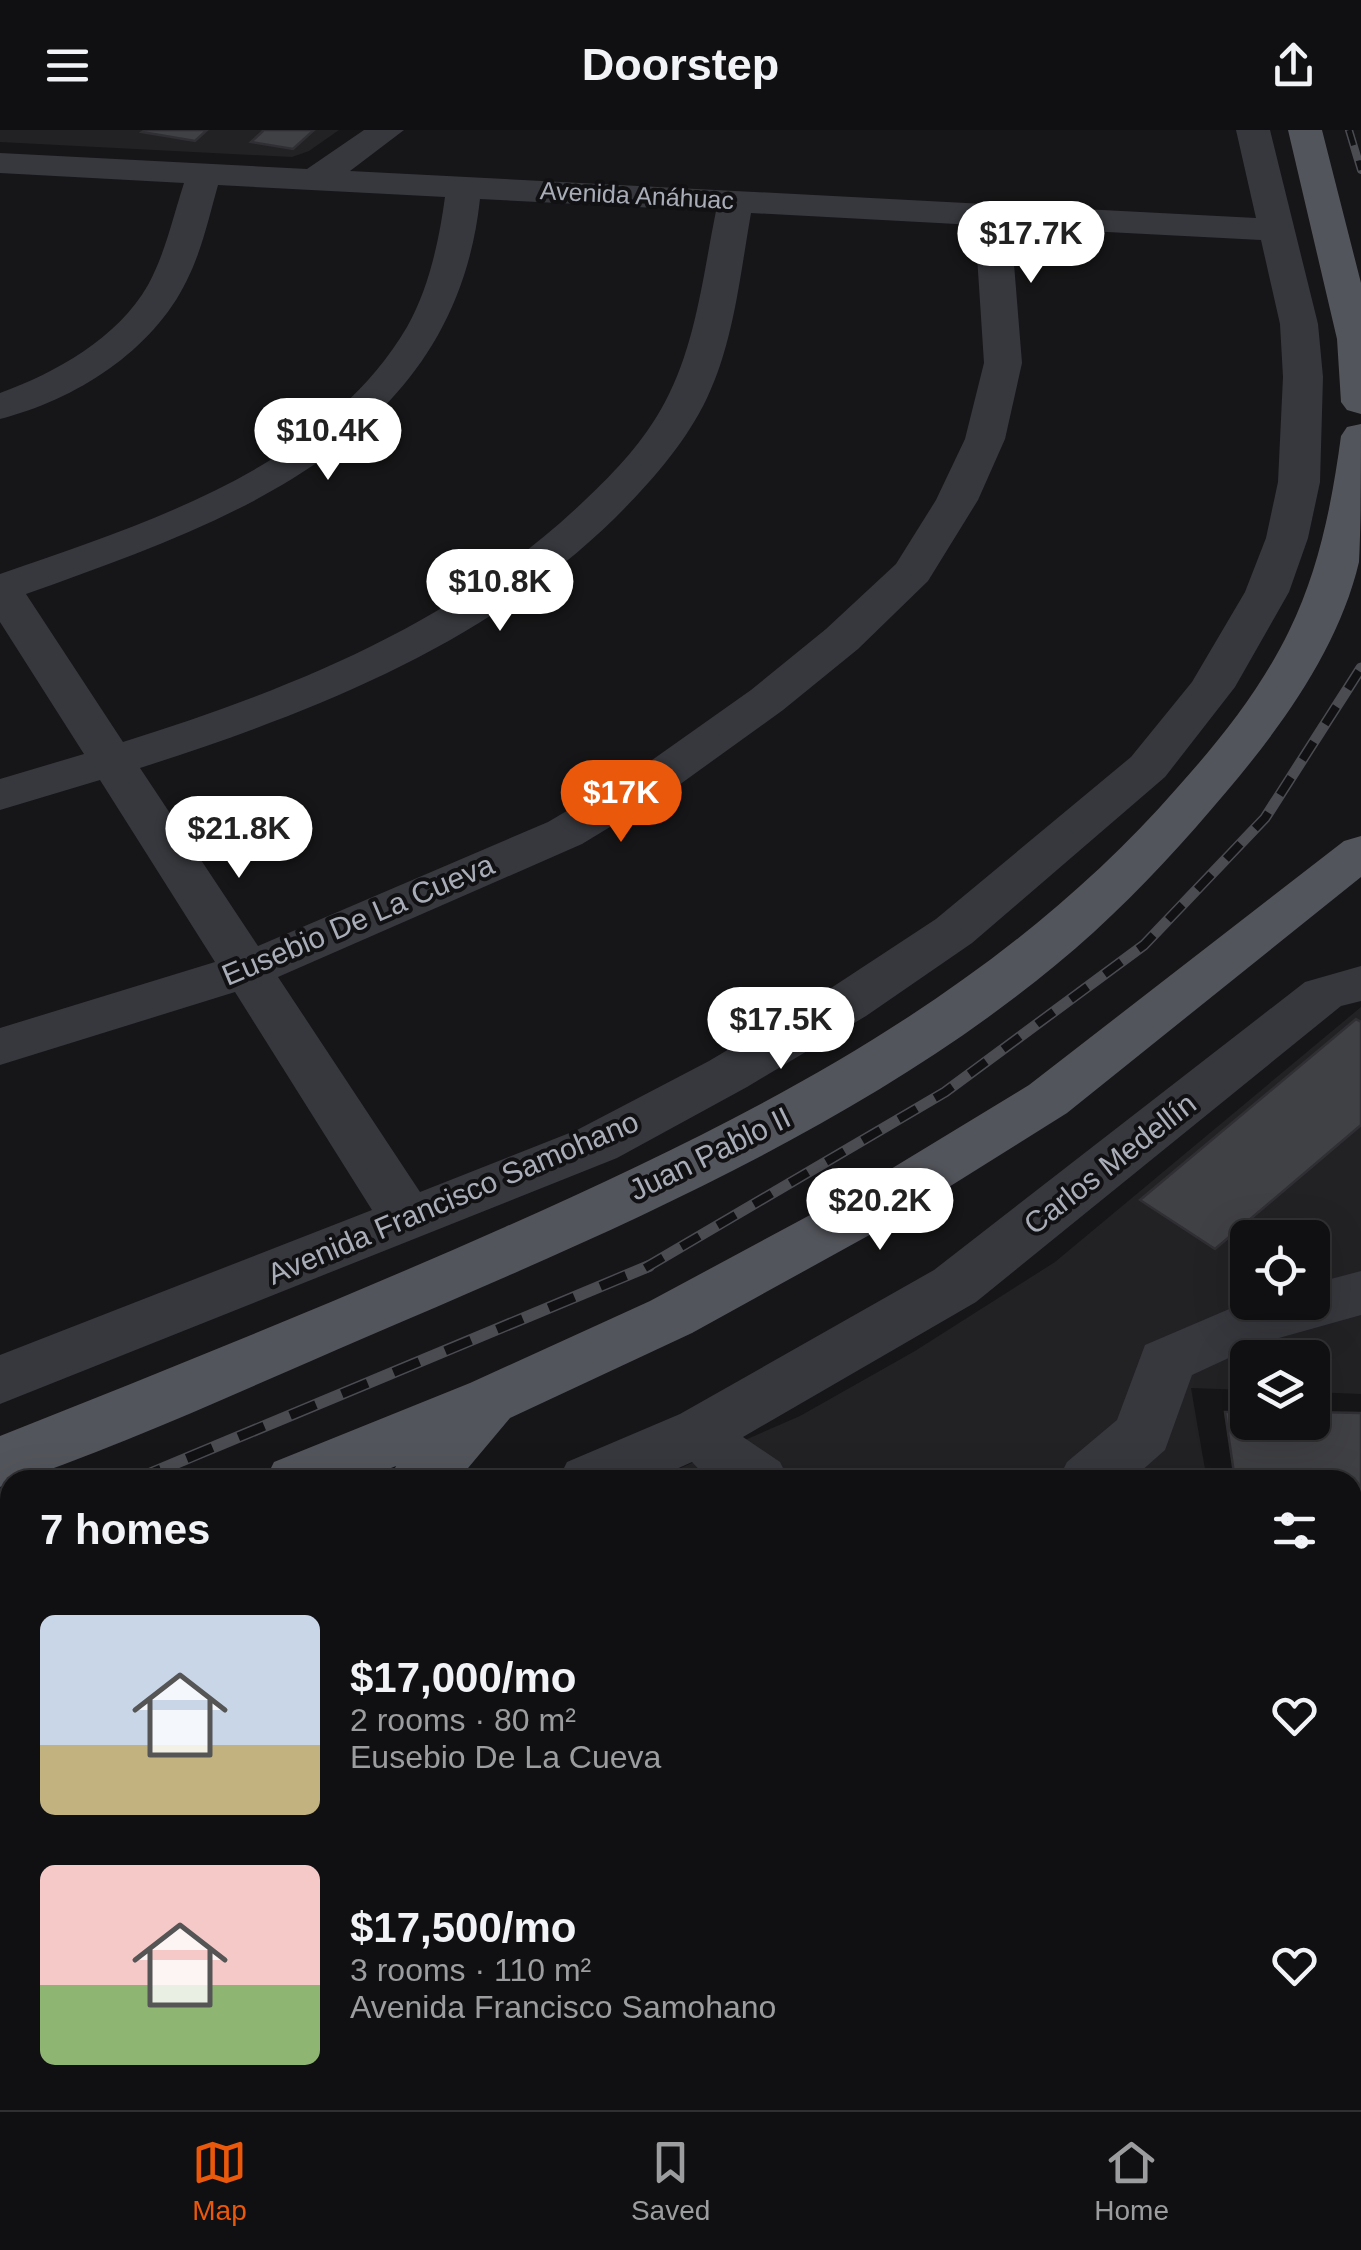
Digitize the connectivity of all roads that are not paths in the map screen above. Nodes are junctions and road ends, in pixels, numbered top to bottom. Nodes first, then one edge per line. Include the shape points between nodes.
1 (388, 130) edge
2 (1253, 130) edge
3 (1305, 130) edge
4 (0, 163) edge
5 (204, 173) junction
6 (316, 179) junction
7 (464, 188) junction
8 (736, 200) junction
9 (992, 214) junction
10 (1274, 230) junction
11 (1361, 402) edge
12 (0, 407) edge
13 (1361, 436) edge
14 (0, 588) edge
15 (112, 762) junction
16 (0, 795) edge
17 (1361, 852) edge
18 (249, 970) junction
19 (1361, 983) edge
20 (0, 1046) edge
21 (409, 1220) junction
22 (1361, 1292) edge
23 (0, 1380) edge
24 (492, 1400) junction
25 (702, 1431) junction
26 (0, 1462) edge
27 (320, 1470) edge
28 (429, 1470) edge
29 (612, 1470) edge
30 (743, 1470) edge
31 (1100, 1470) edge

1 - 6 street
2 - 10 street, Avenida Francisco Samohano
3 - 11 main road via 1356,339
4 - 5 street, Avenida Anáhuac
5 - 6 street, Avenida Anáhuac
5 - 12 street via 166,287 134,327 86,365
6 - 7 street, Avenida Anáhuac
7 - 8 street, Avenida Anáhuac
7 - 14 street via 454,256 434,307 406,359 362,410 291,468 196,516
8 - 9 street, Avenida Anáhuac
8 - 15 street via 692,387 652,454 596,516 450,624 353,674
9 - 10 street, Avenida Anáhuac
9 - 18 street, Eusebio De La Cueva via 1003,363 985,439 913,572 782,688 662,775 566,833
10 - 21 street, Avenida Francisco Samohano via 1299,324 1303,377 1298,482 1287,538 1267,592 1212,686 1148,767 954,931 847,1003 597,1144
13 - 26 main road, Juan Pablo II via 1353,515 1320,614 1266,710 1184,815 1083,916 930,1034 762,1132 552,1231 332,1329
14 - 15 street
15 - 16 street
15 - 18 street
17 - 24 main road via 1048,1099 840,1226 671,1317
18 - 20 street, Eusebio De La Cueva
18 - 21 street
19 - 25 street, Carlos Medellín via 1323,994 955,1286
21 - 23 street, Avenida Francisco Samohano
22 - 31 street via 1244,1325 1166,1361 1143,1432
24 - 27 main road
24 - 28 main road
25 - 29 street, Carlos Medellín
25 - 30 street

